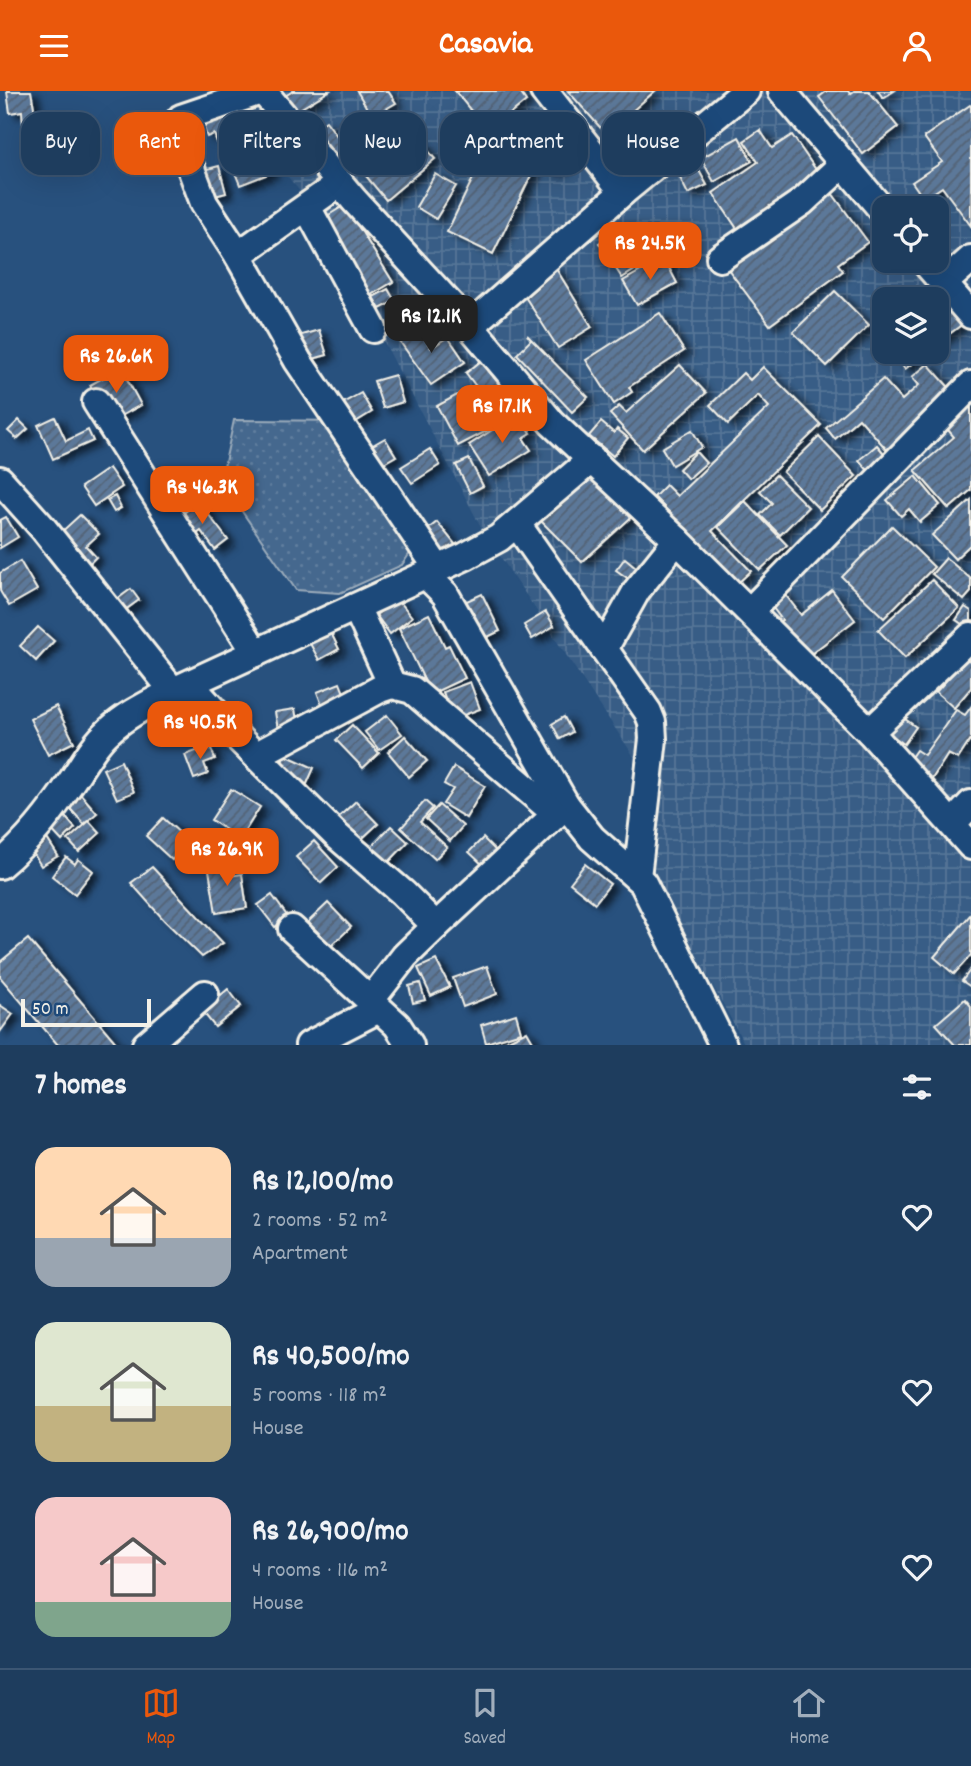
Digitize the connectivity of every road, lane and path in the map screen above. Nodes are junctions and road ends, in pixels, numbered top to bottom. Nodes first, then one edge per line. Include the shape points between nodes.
1 (544, 91) edge
2 (746, 91) edge
3 (782, 91) edge
4 (272, 94) edge
5 (843, 163) junction
6 (340, 183) junction
7 (623, 192) junction
8 (872, 198) edge
9 (307, 208) junction
10 (238, 255) junction
11 (720, 257) dead end
12 (971, 259) edge
13 (935, 273) edge
14 (944, 283) junction
15 (971, 315) edge
16 (470, 326) junction
17 (373, 329) dead end
18 (971, 385) edge
19 (96, 402) dead end
20 (592, 459) junction
21 (0, 480) edge
22 (517, 524) junction
23 (677, 540) junction
24 (432, 572) junction
25 (356, 607) junction
26 (750, 611) junction
27 (971, 636) edge
28 (604, 649) junction
29 (256, 653) junction
30 (391, 685) junction
31 (181, 688) junction
32 (870, 732) junction
33 (257, 755) junction
34 (971, 804) edge
35 (561, 809) junction
36 (952, 824) junction
37 (971, 846) edge
38 (0, 865) edge
39 (637, 877) junction
40 (436, 926) junction
41 (292, 929) dead end
42 (205, 994) dead end
43 (374, 1005) junction
44 (146, 1045) edge
45 (309, 1045) edge
46 (410, 1045) edge
47 (723, 1045) edge

1 - 7 street
2 - 7 street
3 - 5 street
4 - 6 street
4 - 10 street via 181,118 177,123 204,203
5 - 8 street
5 - 11 street via 802,202
6 - 9 street
6 - 16 street
7 - 16 street
9 - 10 street
9 - 17 street
10 - 24 street via 298,361
12 - 14 street
13 - 14 street
14 - 15 street
16 - 20 street via 552,423
18 - 26 street
19 - 29 street
20 - 22 street
20 - 23 street
21 - 31 street
22 - 24 street
22 - 28 street
23 - 26 street
23 - 28 street via 636,590
24 - 25 street
24 - 35 street
25 - 29 street
25 - 30 street
26 - 32 street
27 - 32 street
28 - 39 street via 648,712 653,730
29 - 31 street
30 - 33 street
30 - 35 street via 412,690
31 - 33 street
31 - 38 street via 108,731 40,825
32 - 36 street
33 - 40 street
34 - 36 street
35 - 39 street
35 - 40 street
36 - 37 street
39 - 47 street
40 - 43 street via 405,956
41 - 43 street
42 - 44 street
43 - 45 street
43 - 46 street via 397,1025

